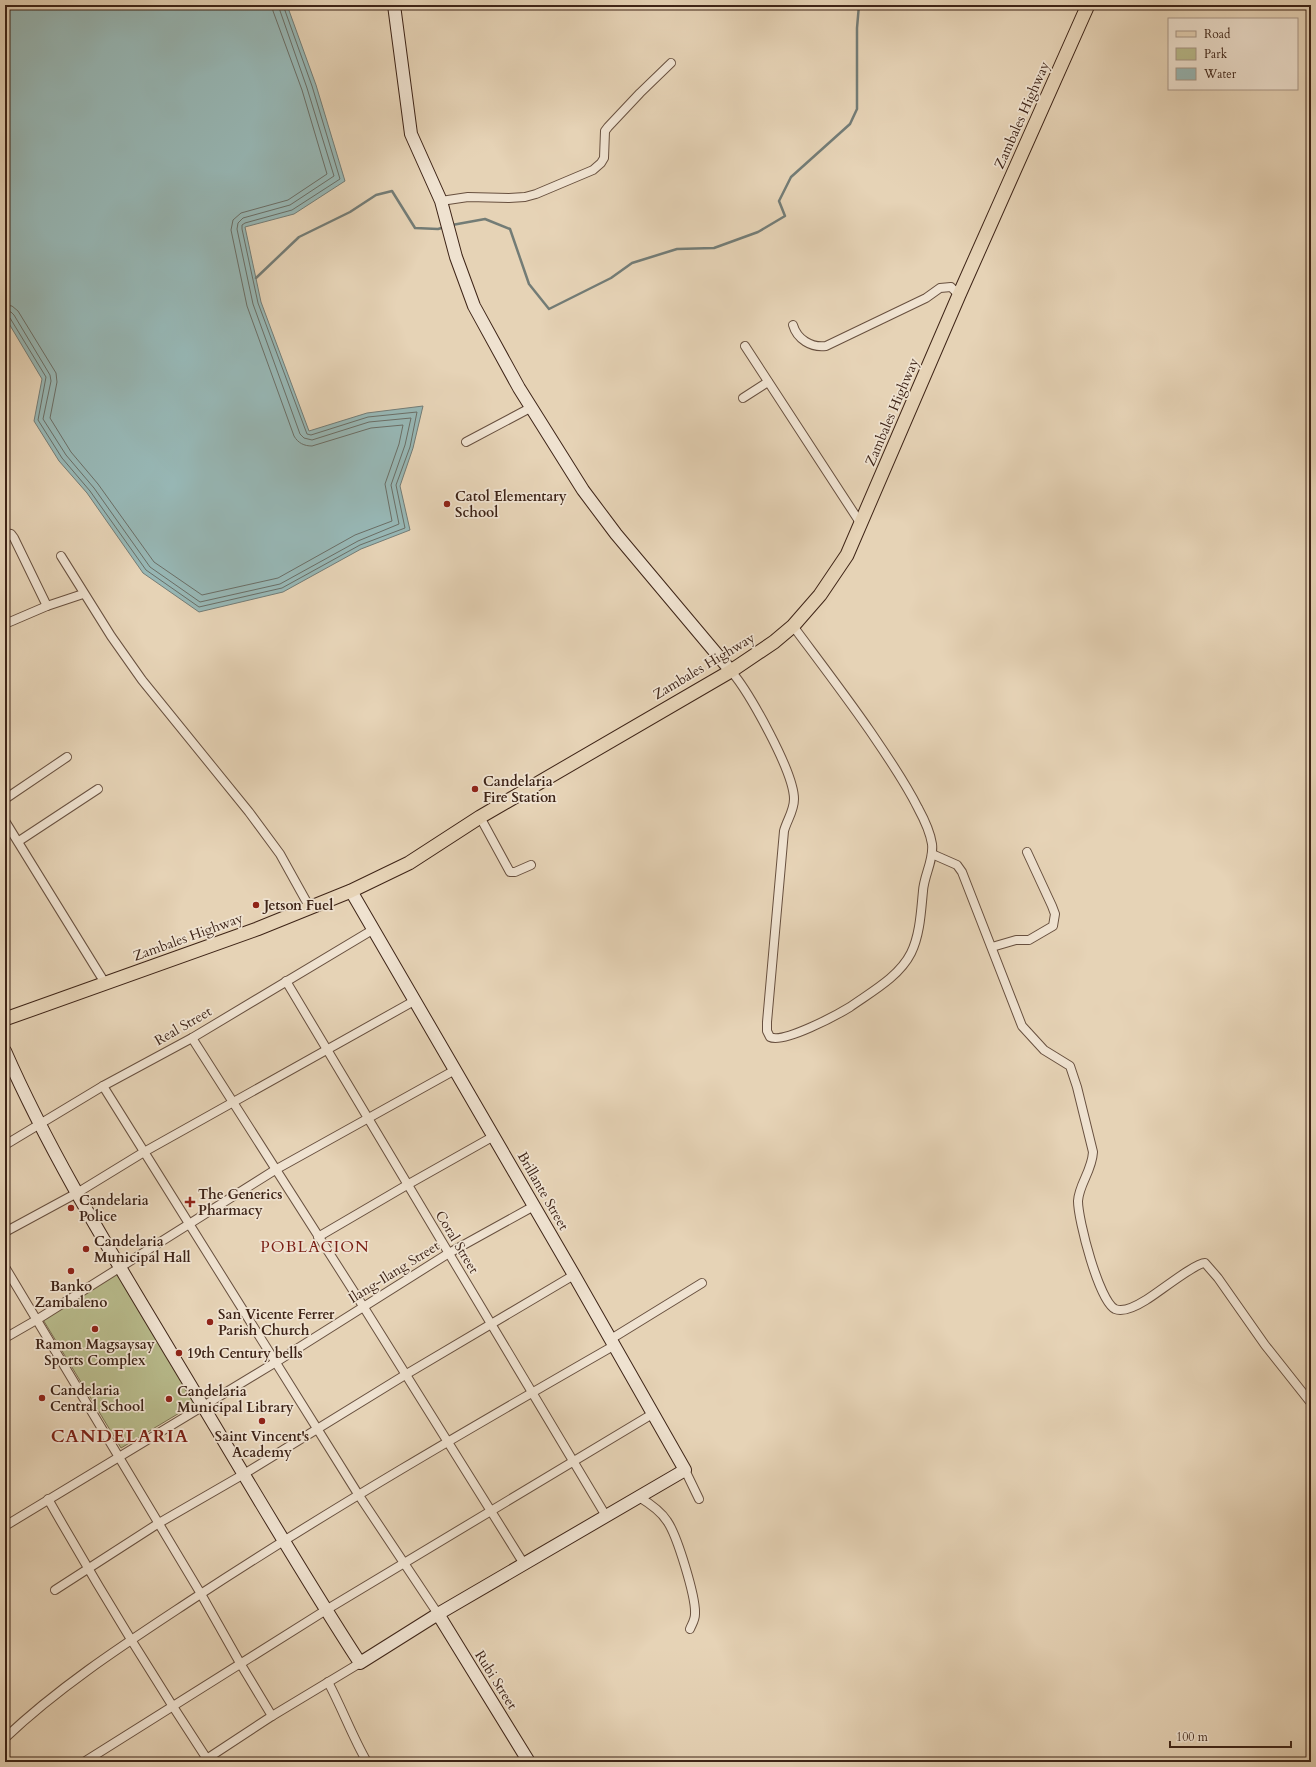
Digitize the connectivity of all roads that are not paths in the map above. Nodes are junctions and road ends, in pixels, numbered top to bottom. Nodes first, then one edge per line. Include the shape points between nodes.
1 (394, 5) edge
2 (1088, 5) edge
3 (672, 63) dead end
4 (442, 204) junction
5 (960, 295) junction
6 (793, 325) dead end
7 (745, 346) dead end
8 (768, 382) junction
9 (743, 398) dead end
10 (532, 407) junction
11 (466, 442) dead end
12 (861, 524) junction
13 (5, 534) edge
14 (61, 556) dead end
15 (83, 594) junction
16 (47, 606) junction
17 (5, 624) edge
18 (794, 626) junction
19 (731, 671) junction
20 (67, 757) dead end
21 (98, 789) dead end
22 (5, 799) edge
23 (480, 817) junction
24 (5, 821) edge
25 (19, 842) junction
26 (1027, 852) dead end
27 (932, 854) junction
28 (531, 865) dead end
29 (351, 891) junction
30 (310, 908) junction
31 (374, 929) junction
32 (992, 947) junction
33 (286, 981) junction
34 (105, 983) junction
35 (414, 1001) junction
36 (5, 1019) edge
37 (192, 1038) junction
38 (327, 1050) junction
39 (5, 1052) edge
40 (456, 1070) junction
41 (103, 1086) junction
42 (234, 1103) junction
43 (368, 1120) junction
44 (40, 1123) junction
45 (494, 1136) junction
46 (5, 1145) edge
47 (144, 1152) junction
48 (275, 1170) junction
49 (407, 1185) junction
50 (77, 1192) junction
51 (534, 1206) junction
52 (189, 1223) junction
53 (5, 1232) edge
54 (318, 1237) junction
55 (449, 1253) junction
56 (5, 1267) edge
57 (120, 1267) junction
58 (574, 1275) junction
59 (702, 1283) dead end
60 (363, 1306) junction
61 (38, 1319) junction
62 (490, 1324) junction
63 (5, 1338) edge
64 (613, 1342) junction
65 (276, 1362) junction
66 (405, 1374) junction
67 (531, 1393) junction
68 (1311, 1403) edge
69 (203, 1407) junction
70 (654, 1413) junction
71 (316, 1429) junction
72 (447, 1442) junction
73 (118, 1457) junction
74 (573, 1463) junction
75 (685, 1470) junction
76 (244, 1474) junction
77 (358, 1494) junction
78 (639, 1497) junction
79 (48, 1499) junction
80 (699, 1499) dead end
81 (491, 1511) junction
82 (606, 1516) junction
83 (159, 1523) junction
84 (5, 1526) edge
85 (282, 1541) junction
86 (404, 1564) junction
87 (524, 1564) junction
88 (88, 1568) junction
89 (55, 1590) dead end
90 (201, 1594) junction
91 (326, 1610) junction
92 (438, 1614) junction
93 (690, 1629) dead end
94 (133, 1640) junction
95 (240, 1663) junction
96 (360, 1663) junction
97 (328, 1682) junction
98 (173, 1707) junction
99 (272, 1716) junction
100 (5, 1738) edge
101 (205, 1760) edge
102 (84, 1762) edge
103 (367, 1762) edge
104 (529, 1762) edge

1 - 4 street via 411,134
2 - 5 main road, Zambales Highway
3 - 4 street via 605,131 604,158 593,170 525,197 468,197
4 - 10 street via 460,271 474,306
5 - 6 street via 951,287 944,287 826,346 815,346 803,340
5 - 12 main road, Zambales Highway
7 - 8 street
8 - 9 street
8 - 12 street
10 - 11 street
10 - 19 street via 597,509
12 - 18 main road, Zambales Highway via 847,555 834,575
13 - 16 street via 11,534 14,538
14 - 15 street
15 - 16 street
15 - 30 street via 142,680 250,812 280,854
16 - 17 street
18 - 19 main road, Zambales Highway
18 - 27 street via 844,692 904,780 927,825
19 - 23 main road, Zambales Highway
19 - 27 street via 741,683 780,755 794,799 784,831 767,1022 770,1037 782,1039 846,1010 886,982 901,967 915,942 923,887
20 - 22 street
21 - 25 street
23 - 28 street via 510,872
23 - 29 main road, Zambales Highway via 409,863
24 - 25 street
25 - 34 street
26 - 32 street via 1055,914 1053,926 1029,940 1016,940
27 - 32 street via 957,865 962,872
29 - 30 main road, Zambales Highway
29 - 31 street, Brillante Street
30 - 34 main road, Zambales Highway via 225,942
31 - 33 street, Real Street
31 - 35 street, Brillante Street
32 - 68 street via 1022,1026 1044,1050 1070,1066 1073,1075 1093,1152 1092,1163 1080,1194 1079,1216 1096,1277 1110,1306 1116,1310 1131,1308 1204,1263 1218,1278 1265,1345
33 - 37 street, Real Street
33 - 38 street, Coral Street
34 - 36 main road, Zambales Highway
35 - 38 street
35 - 40 street, Brillante Street
37 - 41 street, Real Street
37 - 42 street
38 - 42 street
38 - 43 street, Coral Street
39 - 44 street
40 - 43 street
40 - 45 street, Brillante Street
41 - 44 street, Real Street
41 - 47 street
42 - 47 street
42 - 48 street
43 - 48 street
43 - 49 street, Coral Street
44 - 46 street, Real Street
44 - 50 street
45 - 49 street
45 - 51 street, Brillante Street
47 - 50 street
47 - 52 street
48 - 52 street
48 - 54 street
49 - 54 street
49 - 55 street, Coral Street
50 - 53 street
50 - 57 street
51 - 55 street, Ilang-Ilang Street
51 - 58 street, Brillante Street
52 - 57 street
52 - 65 street
54 - 60 street
55 - 60 street, Ilang-Ilang Street
55 - 62 street, Coral Street
56 - 61 street
57 - 61 street
57 - 69 street
58 - 62 street
58 - 64 street, Brillante Street
59 - 64 street
60 - 65 street, Ilang-Ilang Street
60 - 66 street
61 - 63 street
61 - 73 street
62 - 66 street
62 - 67 street, Coral Street
64 - 67 street
64 - 70 street, Brillante Street
65 - 69 street, Ilang-Ilang Street
65 - 71 street
66 - 71 street
66 - 72 street
67 - 72 street
67 - 74 street, Coral Street
69 - 73 street, Ilang-Ilang Street
69 - 76 street
70 - 74 street
70 - 75 street, Brillante Street
71 - 76 street
71 - 77 street
72 - 77 street
72 - 81 street
73 - 79 street, Ilang-Ilang Street
73 - 83 street
74 - 81 street
74 - 82 street, Coral Street
75 - 78 street
75 - 80 street
76 - 83 street
76 - 85 street
77 - 85 street
77 - 86 street
78 - 82 street
78 - 93 street via 662,1514 671,1528 695,1602 694,1620
79 - 84 street, Ilang-Ilang Street
79 - 88 street
81 - 86 street
81 - 87 street
82 - 87 street
83 - 88 street
83 - 90 street
85 - 90 street
85 - 91 street
86 - 91 street
86 - 92 street
87 - 92 street
88 - 89 street
88 - 94 street
90 - 94 street
90 - 95 street
91 - 95 street
91 - 96 street
92 - 96 street
92 - 104 street, Rubi Street
94 - 98 street
94 - 100 street via 52,1695
95 - 98 street
95 - 99 street
96 - 97 street
97 - 99 street
97 - 103 street via 354,1740
98 - 101 street
98 - 102 street
99 - 101 street

